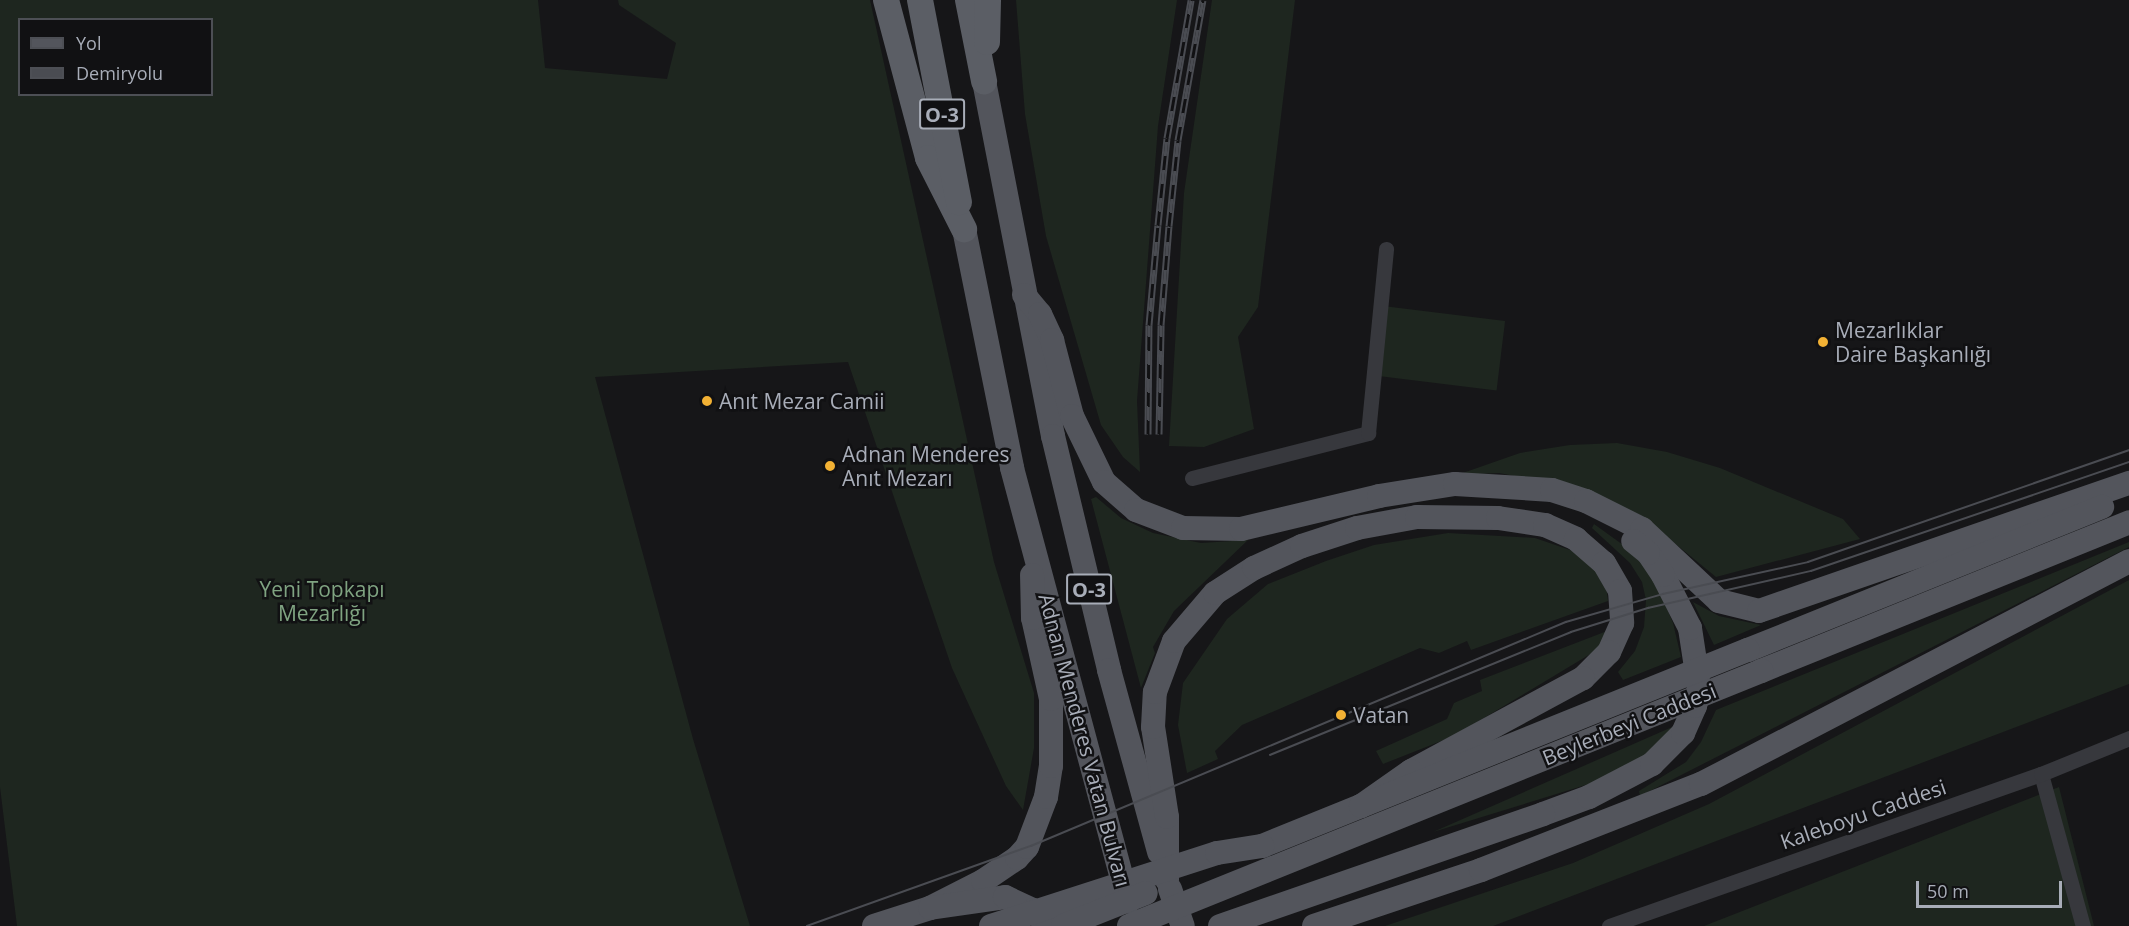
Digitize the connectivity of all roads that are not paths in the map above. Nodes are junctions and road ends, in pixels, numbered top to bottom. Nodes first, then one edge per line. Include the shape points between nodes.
1 (886, 0) edge
2 (920, 0) edge
3 (968, 0) edge
4 (988, 0) edge
5 (984, 81) junction
6 (964, 229) junction
7 (1386, 249) dead end
8 (1024, 295) junction
9 (1192, 478) dead end
10 (2129, 483) edge
11 (1516, 486) junction
12 (2129, 496) edge
13 (2129, 522) edge
14 (1035, 555) junction
15 (2129, 561) edge
16 (2129, 738) edge
17 (2041, 774) junction
18 (1361, 806) junction
19 (1262, 846) junction
20 (1167, 880) junction
21 (930, 908) junction
22 (873, 926) edge
23 (991, 926) edge
24 (1048, 926) edge
25 (1063, 926) edge
26 (1129, 926) edge
27 (1134, 926) edge
28 (1183, 926) edge
29 (1220, 926) edge
30 (1314, 926) edge
31 (1609, 926) edge
32 (2083, 926) edge

1 - 6 highway via 928,158
2 - 6 highway, O-3
3 - 5 highway, O-3
4 - 5 highway
5 - 8 main road, O-3
6 - 14 main road, O-3 via 994,387
7 - 9 street via 1368,433
8 - 11 main road via 1040,314 1052,340 1072,416 1093,465 1118,498 1161,522 1215,531 1241,529 1415,490 1455,484
8 - 20 main road, O-3 via 1070,511
10 - 11 main road via 1759,611 1719,601 1642,529 1617,514 1552,490
11 - 29 main road, bridge via 1584,511 1622,532 1648,553 1676,597 1696,654 1699,687 1683,733 1670,749 1629,779 1543,814
12 - 18 main road, Beylerbeyi Caddesi, bridge
13 - 26 main road, Beylerbeyi Caddesi, bridge
14 - 21 main road via 1033,618 1051,699 1053,732 1046,797 1027,847 1017,858
14 - 27 main road, Adnan Menderes Vatan Bulvarı
15 - 30 main road via 1701,784 1481,870
16 - 17 street, Kaleboyu Caddesi
17 - 31 street, Kaleboyu Caddesi
17 - 32 street
18 - 19 main road, Beylerbeyi Caddesi
18 - 20 main road, bridge via 1411,771 1583,678 1609,651 1617,639 1623,611 1614,579 1590,549 1545,525 1498,518 1417,517 1328,537 1262,564 1215,593 1174,641 1159,675 1153,727 1167,817
19 - 23 main road, bridge via 1217,852
19 - 25 main road, bridge
20 - 28 main road, O-3
21 - 22 main road
21 - 24 main road via 1005,897 1033,910

